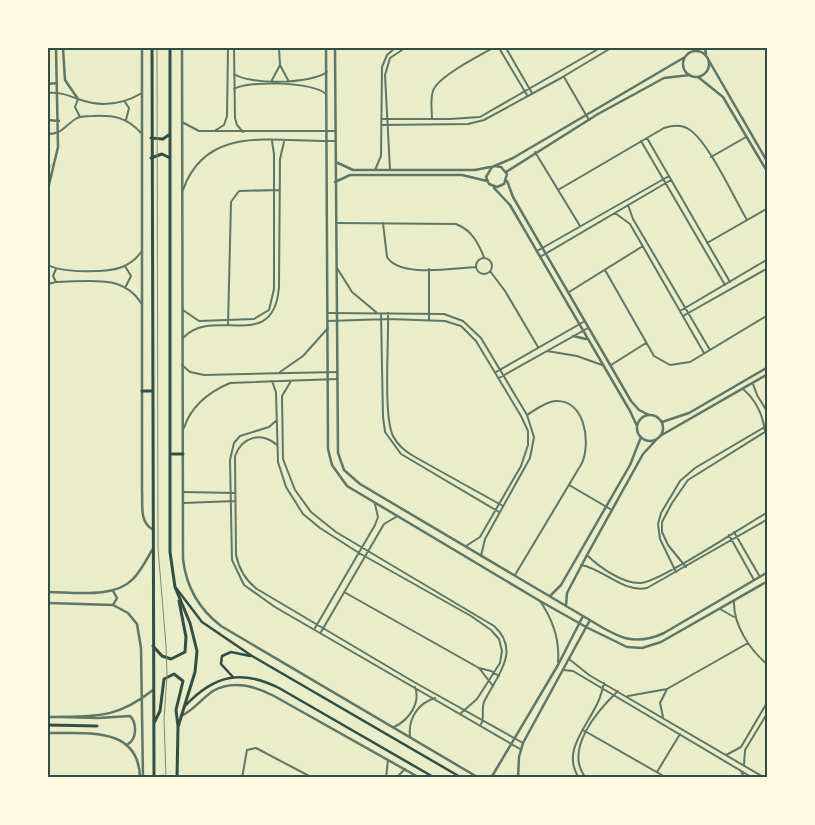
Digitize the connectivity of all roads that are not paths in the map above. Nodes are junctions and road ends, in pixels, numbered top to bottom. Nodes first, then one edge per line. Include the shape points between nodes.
1 (56, 48) edge
2 (64, 48) edge
3 (142, 48) edge
4 (152, 48) edge
5 (170, 48) edge
6 (182, 48) edge
7 (228, 48) edge
8 (234, 48) edge
9 (280, 48) edge
10 (326, 48) edge
11 (334, 48) edge
12 (395, 48) edge
13 (405, 48) edge
14 (493, 48) edge
15 (499, 48) edge
16 (506, 48) edge
17 (598, 48) edge
18 (611, 48) edge
19 (692, 48) edge
20 (705, 48) edge
21 (605, 49) edge
22 (688, 54) junction
23 (598, 55) junction
24 (685, 57) junction
25 (707, 57) junction
26 (280, 65) junction
27 (57, 67) junction
28 (64, 67) junction
29 (564, 70) junction
30 (327, 72) junction
31 (558, 73) junction
32 (234, 74) junction
33 (690, 75) junction
34 (564, 77) junction
35 (698, 77) junction
36 (249, 80) junction
37 (272, 80) junction
38 (288, 80) junction
39 (57, 83) junction
40 (48, 84) edge
41 (249, 85) junction
42 (530, 88) junction
43 (234, 89) junction
44 (524, 91) junction
45 (58, 93) junction
46 (142, 93) junction
47 (532, 93) junction
48 (48, 94) edge
49 (327, 94) junction
50 (527, 96) junction
51 (78, 99) junction
52 (124, 102) junction
53 (738, 110) junction
54 (733, 113) junction
55 (586, 115) junction
56 (80, 117) junction
57 (382, 119) junction
58 (386, 119) junction
59 (432, 119) junction
60 (48, 120) edge
61 (59, 120) junction
62 (126, 120) junction
63 (589, 120) junction
64 (182, 122) junction
65 (382, 125) junction
66 (387, 125) junction
67 (215, 131) junction
68 (335, 131) junction
69 (243, 132) junction
70 (327, 132) junction
71 (59, 133) junction
72 (48, 134) edge
73 (142, 134) junction
74 (170, 134) junction
75 (746, 136) junction
76 (151, 138) junction
77 (647, 138) junction
78 (272, 141) junction
79 (335, 141) junction
80 (641, 141) junction
81 (284, 142) junction
82 (327, 142) junction
83 (535, 152) junction
84 (711, 157) junction
85 (170, 158) junction
86 (151, 159) junction
87 (335, 162) junction
88 (768, 163) edge
89 (55, 165) junction
90 (494, 166) junction
91 (375, 170) junction
92 (390, 170) junction
93 (395, 170) junction
94 (48, 171) edge
95 (506, 172) junction
96 (768, 173) edge
97 (395, 175) junction
98 (669, 176) junction
99 (663, 179) junction
100 (506, 180) junction
101 (671, 180) junction
102 (487, 181) junction
103 (335, 182) junction
104 (666, 184) junction
105 (493, 186) junction
106 (48, 189) edge
107 (274, 190) junction
108 (279, 190) junction
109 (558, 190) junction
110 (182, 193) junction
111 (628, 205) junction
112 (768, 208) edge
113 (615, 213) junction
114 (747, 220) junction
115 (336, 223) junction
116 (383, 223) junction
117 (580, 226) junction
118 (707, 243) junction
119 (643, 246) junction
120 (543, 247) junction
121 (143, 248) junction
122 (537, 251) junction
123 (274, 253) junction
124 (279, 253) junction
125 (546, 253) junction
126 (484, 257) junction
127 (540, 257) junction
128 (768, 259) edge
129 (48, 266) edge
130 (125, 266) junction
131 (336, 266) junction
132 (476, 267) junction
133 (768, 268) edge
134 (56, 269) junction
135 (429, 270) junction
136 (605, 270) junction
137 (490, 271) junction
138 (56, 282) junction
139 (730, 282) junction
140 (48, 284) edge
141 (725, 285) junction
142 (126, 286) junction
143 (568, 292) junction
144 (143, 307) junction
145 (685, 308) junction
146 (182, 310) junction
147 (680, 311) junction
148 (328, 313) junction
149 (336, 313) junction
150 (388, 313) junction
151 (429, 313) junction
152 (689, 313) junction
153 (380, 314) junction
154 (768, 315) edge
155 (683, 316) junction
156 (381, 319) junction
157 (388, 319) junction
158 (429, 320) junction
159 (228, 321) junction
160 (336, 321) junction
161 (328, 322) junction
162 (585, 322) junction
163 (579, 325) junction
164 (228, 326) junction
165 (328, 328) junction
166 (588, 328) junction
167 (582, 331) junction
168 (573, 336) junction
169 (182, 339) junction
170 (587, 340) junction
171 (646, 343) junction
172 (539, 348) junction
173 (710, 350) junction
174 (547, 351) junction
175 (705, 353) junction
176 (182, 365) junction
177 (602, 365) junction
178 (611, 365) junction
179 (768, 367) edge
180 (500, 370) junction
181 (279, 372) junction
182 (328, 372) junction
183 (337, 372) junction
184 (495, 372) junction
185 (768, 374) edge
186 (503, 376) junction
187 (499, 378) junction
188 (337, 379) junction
189 (328, 380) junction
190 (272, 381) junction
191 (291, 381) junction
192 (753, 383) junction
193 (743, 389) junction
194 (142, 391) junction
195 (152, 391) junction
196 (383, 394) junction
197 (388, 394) junction
198 (768, 413) edge
199 (649, 414) junction
200 (527, 415) junction
201 (277, 420) junction
202 (662, 422) junction
203 (768, 425) edge
204 (637, 426) junction
205 (764, 427) junction
206 (766, 431) edge
207 (183, 436) junction
208 (660, 436) junction
209 (640, 437) junction
210 (657, 439) junction
211 (276, 445) junction
212 (170, 454) junction
213 (183, 454) junction
214 (699, 466) junction
215 (701, 471) junction
216 (569, 485) junction
217 (183, 492) junction
218 (230, 493) junction
219 (235, 493) junction
220 (230, 501) junction
221 (235, 501) junction
222 (183, 503) junction
223 (375, 504) junction
224 (498, 504) junction
225 (503, 506) junction
226 (607, 506) junction
227 (495, 510) junction
228 (612, 510) junction
229 (768, 512) edge
230 (500, 513) junction
231 (396, 517) junction
232 (768, 519) edge
233 (152, 529) junction
234 (734, 532) junction
235 (729, 535) junction
236 (737, 538) junction
237 (732, 541) junction
238 (465, 547) junction
239 (362, 548) junction
240 (152, 550) junction
241 (368, 551) junction
242 (359, 552) junction
243 (587, 555) junction
244 (365, 556) junction
245 (481, 556) junction
246 (683, 562) junction
247 (581, 565) junction
248 (686, 567) junction
249 (674, 568) junction
250 (768, 572) edge
251 (676, 573) junction
252 (514, 575) junction
253 (760, 577) junction
254 (754, 580) junction
255 (768, 581) edge
256 (175, 587) junction
257 (49, 591) edge
258 (113, 591) junction
259 (344, 592) junction
260 (550, 596) junction
261 (179, 598) junction
262 (734, 600) junction
263 (540, 602) junction
264 (48, 603) edge
265 (113, 605) junction
266 (566, 606) junction
267 (720, 609) junction
268 (474, 613) junction
269 (471, 616) junction
270 (583, 616) junction
271 (736, 619) junction
272 (590, 620) junction
273 (579, 623) junction
274 (318, 624) junction
275 (323, 627) junction
276 (586, 627) junction
277 (315, 628) junction
278 (321, 632) junction
279 (748, 643) junction
280 (152, 646) junction
281 (252, 656) junction
282 (569, 659) junction
283 (558, 665) junction
284 (768, 665) edge
285 (392, 668) junction
286 (479, 668) junction
287 (563, 670) junction
288 (390, 672) junction
289 (494, 673) junction
290 (499, 676) junction
291 (233, 677) junction
292 (488, 682) junction
293 (604, 683) junction
294 (493, 686) junction
295 (415, 687) junction
296 (602, 689) junction
297 (667, 689) junction
298 (153, 690) junction
299 (618, 691) junction
300 (614, 695) junction
301 (627, 696) junction
302 (435, 698) junction
303 (142, 699) junction
304 (768, 701) edge
305 (182, 709) junction
306 (464, 709) junction
307 (595, 709) junction
308 (599, 712) junction
309 (768, 712) edge
310 (461, 713) junction
311 (48, 717) edge
312 (60, 717) junction
313 (180, 717) junction
314 (663, 718) junction
315 (484, 720) junction
316 (153, 724) junction
317 (481, 724) junction
318 (48, 725) edge
319 (97, 726) dead end
320 (178, 727) junction
321 (393, 727) junction
322 (583, 730) junction
323 (587, 732) junction
324 (48, 733) edge
325 (680, 734) junction
326 (410, 736) junction
327 (515, 738) junction
328 (523, 743) junction
329 (512, 744) junction
330 (128, 745) junction
331 (521, 749) junction
332 (726, 755) junction
333 (388, 760) junction
334 (744, 765) junction
335 (405, 769) junction
336 (740, 769) junction
337 (657, 772) junction
338 (766, 777) edge
339 (141, 778) edge
340 (154, 778) edge
341 (177, 778) edge
342 (242, 778) edge
343 (313, 778) edge
344 (386, 778) edge
345 (396, 778) edge
346 (420, 778) edge
347 (435, 778) edge
348 (462, 778) edge
349 (479, 778) edge
350 (491, 778) edge
351 (518, 778) edge
352 (579, 778) edge
353 (586, 778) edge
354 (667, 778) edge
355 (744, 778) edge
356 (753, 778) edge

1 - 27 street
2 - 28 street
3 - 46 street
4 - 76 highway
5 - 74 highway
6 - 64 street
7 - 67 street via 227,119
8 - 32 street
9 - 26 street
10 - 30 street
11 - 68 street
12 - 57 street via 387,54 382,67
13 - 58 street via 394,54 386,67
14 - 59 street via 434,87
15 - 44 street
16 - 42 street
17 - 23 street
17 - 29 street
18 - 21 street
19 - 22 street
20 - 25 street
21 - 23 street
22 - 24 street
22 - 25 street via 699,51
23 - 34 street
24 - 33 street via 684,69
24 - 55 street
25 - 35 street via 708,68
25 - 53 street
26 - 37 street
26 - 38 street
27 - 28 street
27 - 39 street
28 - 51 street via 67,84
29 - 31 street
29 - 34 street
30 - 38 street via 318,78
30 - 49 street
31 - 34 street
31 - 42 street
32 - 36 street
32 - 43 street
33 - 35 street
33 - 63 street via 664,78
34 - 47 street
34 - 55 street
35 - 54 street via 719,92
36 - 37 street
36 - 41 street
37 - 38 street
39 - 40 street
39 - 45 street
41 - 43 street
41 - 49 street via 303,86 317,88
42 - 44 street
42 - 47 street
43 - 69 street via 236,122
44 - 50 street
44 - 59 street via 476,118
45 - 48 street
45 - 51 street
45 - 61 street
46 - 52 street
46 - 73 street
47 - 50 street
49 - 70 street
50 - 66 street via 477,123
51 - 52 street via 101,104
51 - 56 street via 76,110
52 - 62 street via 130,112
53 - 54 street
53 - 88 street
54 - 75 street
55 - 63 street
55 - 90 street
56 - 62 street via 115,116
56 - 71 street
57 - 58 street
57 - 65 street
58 - 59 street
58 - 66 street
60 - 61 street
61 - 71 street
62 - 73 street
63 - 83 street
64 - 67 street via 196,131
64 - 110 street
65 - 66 street
65 - 91 street via 381,161
66 - 92 street
67 - 69 street
68 - 70 street
68 - 79 street
69 - 70 street
70 - 82 street
71 - 72 street
71 - 89 street
73 - 121 street
74 - 76 highway via 163,139
74 - 85 highway
75 - 84 street
75 - 96 street
76 - 86 highway
77 - 80 street
77 - 84 street via 664,128 680,125 691,131
77 - 98 street
78 - 81 street
78 - 107 street
78 - 110 street via 235,142 209,152 192,169
79 - 82 street
79 - 87 street
80 - 99 street
80 - 109 street
81 - 82 street
81 - 108 street
82 - 148 street
83 - 95 street
83 - 109 street
84 - 114 street
85 - 86 highway via 159,154
85 - 212 highway
86 - 195 highway
87 - 91 street via 350,170
87 - 103 street
89 - 94 lane via 50,165
89 - 106 street
90 - 93 street via 475,170
90 - 95 street
90 - 102 street via 486,173
91 - 92 street
92 - 93 street
93 - 97 street
95 - 100 street
97 - 102 street via 462,175
97 - 103 street via 350,175
98 - 99 street
98 - 101 street
99 - 104 street
99 - 117 street
100 - 105 street via 501,186
100 - 120 street via 512,198
101 - 104 street
101 - 118 street
102 - 105 street
103 - 115 street
104 - 111 street
104 - 141 street
105 - 122 street via 510,205
107 - 108 street
107 - 123 street
107 - 159 street via 239,192 230,202
108 - 124 street
109 - 117 street
110 - 146 street
111 - 113 street
111 - 145 street
112 - 114 street
113 - 119 street via 627,220
113 - 125 street
114 - 118 street
115 - 116 street
115 - 131 street
116 - 126 street via 462,226 475,238
116 - 135 street via 385,252 390,262 403,269
117 - 120 street
118 - 139 street
119 - 136 street
119 - 147 street
120 - 122 street
120 - 125 street
121 - 130 street
121 - 144 street
122 - 127 street
123 - 124 street
123 - 159 street via 274,294 269,310 254,319
124 - 164 street via 278,301 271,315 254,325
125 - 127 street
125 - 143 street
126 - 132 street via 478,259
126 - 137 street via 492,263
127 - 163 street
128 - 139 street
129 - 134 street
130 - 134 street via 114,269
130 - 142 street via 131,276
131 - 149 street
131 - 153 street via 359,299
132 - 135 street
132 - 137 street via 481,274
133 - 152 street
134 - 138 street via 53,274
135 - 151 street
136 - 143 street
136 - 171 street
137 - 172 street
138 - 140 street
138 - 142 street via 113,282
139 - 141 street
141 - 145 street
142 - 144 street
143 - 162 street
144 - 194 street
145 - 147 street
145 - 152 street
146 - 159 street via 198,321
146 - 169 street
147 - 155 street
148 - 149 street
148 - 161 street
149 - 153 street
149 - 160 street
150 - 151 street
150 - 153 street
150 - 157 street
151 - 158 street
151 - 180 street via 452,316 472,328
152 - 155 street
152 - 173 street
153 - 156 street
154 - 173 street
155 - 175 street
156 - 157 street
156 - 160 street
156 - 196 street
157 - 158 street
157 - 197 street
158 - 184 street via 450,321 468,330
159 - 164 street
160 - 161 street
160 - 183 street
161 - 165 street
162 - 163 street
162 - 166 street
163 - 167 street
163 - 172 street
164 - 169 street via 198,327
165 - 181 street via 303,356
165 - 182 street
166 - 167 street
166 - 178 street
167 - 168 street
167 - 170 street
168 - 170 street
168 - 174 street
169 - 176 street
170 - 177 street
171 - 175 street via 654,356 670,365 683,365
171 - 178 street
172 - 180 street
173 - 175 street
174 - 177 street
174 - 186 street
176 - 181 street via 200,375
176 - 207 street
177 - 204 street
178 - 199 street via 631,401 639,410
179 - 202 street via 689,413
180 - 184 street
180 - 186 street
181 - 182 street
182 - 183 street
182 - 189 street
183 - 188 street
184 - 187 street
185 - 192 street
186 - 187 street
186 - 200 street
187 - 224 street via 524,421 528,438 526,456
188 - 189 street
188 - 238 street via 338,453 344,470 360,484
189 - 191 street
189 - 223 street via 328,449 332,465 347,486
190 - 191 street
190 - 201 street via 276,392
190 - 207 street via 238,381 217,389 193,409
191 - 239 street via 282,401 282,452 290,481 310,512
192 - 193 street
192 - 198 street via 756,395
193 - 205 street via 761,415
193 - 208 street
194 - 195 highway
194 - 233 street via 143,518
195 - 233 highway
196 - 197 street
196 - 227 street via 384,429 397,451
197 - 224 street via 391,431 401,447
199 - 202 street
199 - 204 street via 642,417
200 - 216 street via 548,403 561,401 580,417 588,444 582,463
200 - 225 street via 534,437 532,452
201 - 211 street
201 - 218 street via 269,427 242,434 234,443 230,460
202 - 208 street
203 - 205 street
204 - 209 street
205 - 206 street
205 - 214 street
206 - 215 street
207 - 213 street
208 - 210 street
209 - 210 street via 649,441
209 - 226 street via 636,454
210 - 228 street via 643,454
211 - 219 street via 260,437 248,438 241,444 235,456
211 - 242 street via 283,480 298,508 320,528
212 - 213 highway
212 - 256 highway via 170,552
213 - 217 street
214 - 215 street
214 - 249 street via 680,481 658,519 660,539
215 - 246 street via 685,482 662,522 665,540
216 - 226 street
216 - 252 street
217 - 218 street
217 - 222 street
218 - 219 street
218 - 220 street
219 - 221 street
220 - 221 street
220 - 222 street
220 - 277 street via 232,560 240,580 252,593
221 - 274 street via 236,555 244,576 257,589
222 - 321 street via 184,559 190,588 205,612 221,626
223 - 231 street
223 - 239 street via 377,521
224 - 225 street
224 - 227 street
225 - 230 street
226 - 228 street
226 - 260 street via 561,585
227 - 230 street
227 - 238 street via 480,537
228 - 243 street
229 - 234 street
230 - 245 street via 484,539
231 - 241 street via 384,524
231 - 263 street
232 - 236 street
233 - 240 highway
234 - 235 street
234 - 236 street
235 - 237 street
235 - 246 street
236 - 237 street
236 - 253 street
237 - 248 street
237 - 254 street
238 - 245 street
239 - 241 street
239 - 242 street
240 - 258 street via 135,578
240 - 280 highway
241 - 244 street
241 - 268 street
242 - 244 street
242 - 274 street
243 - 247 street
243 - 249 street via 619,577 637,583 648,582
244 - 259 street
244 - 269 street
245 - 252 street
246 - 248 street
246 - 249 street
247 - 251 street via 637,589 653,586
247 - 266 street via 566,593
248 - 251 street
249 - 251 street
250 - 253 street
252 - 260 street
253 - 254 street
254 - 272 street via 664,633 646,640 623,638
255 - 262 street
256 - 261 highway
256 - 281 main road via 202,622
257 - 258 street
258 - 265 street via 117,598
259 - 275 street
259 - 286 street
260 - 266 street
261 - 280 highway via 186,637 185,652 176,658 166,658
261 - 305 highway via 197,651 195,672
262 - 267 street
262 - 271 street
263 - 273 street
263 - 283 street via 556,636
264 - 265 street
265 - 303 street via 128,613 137,624
266 - 270 street
267 - 271 street
267 - 276 street via 661,642 642,648 627,647
268 - 269 street
268 - 290 street via 494,626 505,641 507,659
269 - 289 street via 498,639 502,657
270 - 272 street
270 - 273 street
271 - 279 street
272 - 276 street
273 - 276 street
273 - 283 street
274 - 275 street
274 - 277 street
275 - 278 street
275 - 285 street
276 - 282 street
277 - 278 street
278 - 288 street
279 - 284 street
279 - 297 street
280 - 298 highway
281 - 291 main road via 231,652 222,656 221,664
281 - 348 main road
282 - 287 street
282 - 293 street
283 - 327 street
285 - 288 street
285 - 306 street
286 - 289 street
286 - 292 street
287 - 296 street via 573,671
287 - 328 street
288 - 295 street
289 - 290 street
289 - 292 street
290 - 294 street
291 - 305 main road via 207,686
291 - 347 main road via 262,681 279,688
292 - 294 street
292 - 306 street via 477,699
293 - 296 street
293 - 299 street
294 - 315 street via 483,705
295 - 302 street
295 - 321 street via 415,704 406,719
296 - 300 street
296 - 307 street
297 - 301 street
297 - 314 street via 660,703
298 - 303 street
298 - 316 highway
299 - 300 street
299 - 301 street
300 - 308 street
300 - 325 street
301 - 314 street
302 - 310 street
302 - 326 street via 417,709 410,722
303 - 312 street via 112,714
303 - 339 street
304 - 332 street via 741,747
305 - 313 highway
306 - 310 street
306 - 315 street
307 - 308 street
307 - 322 street
308 - 323 street
309 - 334 street via 745,750
310 - 317 street
311 - 312 street
312 - 330 street via 130,716 134,720 134,737
313 - 320 highway
313 - 333 street via 213,691 230,686 248,686 274,696
314 - 332 street
315 - 317 street
315 - 327 street
316 - 320 highway via 160,711 164,679 174,674 183,681 176,710
316 - 340 highway
317 - 329 street
318 - 319 highway
320 - 341 highway
321 - 326 street
322 - 323 street
322 - 352 street via 572,754 572,765
323 - 337 street
323 - 353 street via 577,758
324 - 330 street via 106,735
325 - 336 street
325 - 337 street
326 - 349 street
327 - 328 street
327 - 329 street
328 - 331 street
329 - 331 street
329 - 350 street
330 - 339 street via 137,759
331 - 351 street
332 - 334 street
333 - 335 street
333 - 344 street
334 - 338 street
335 - 345 street
335 - 346 street
336 - 355 street
336 - 356 street
337 - 354 street
342 - 343 street via 244,756 247,750 256,748

